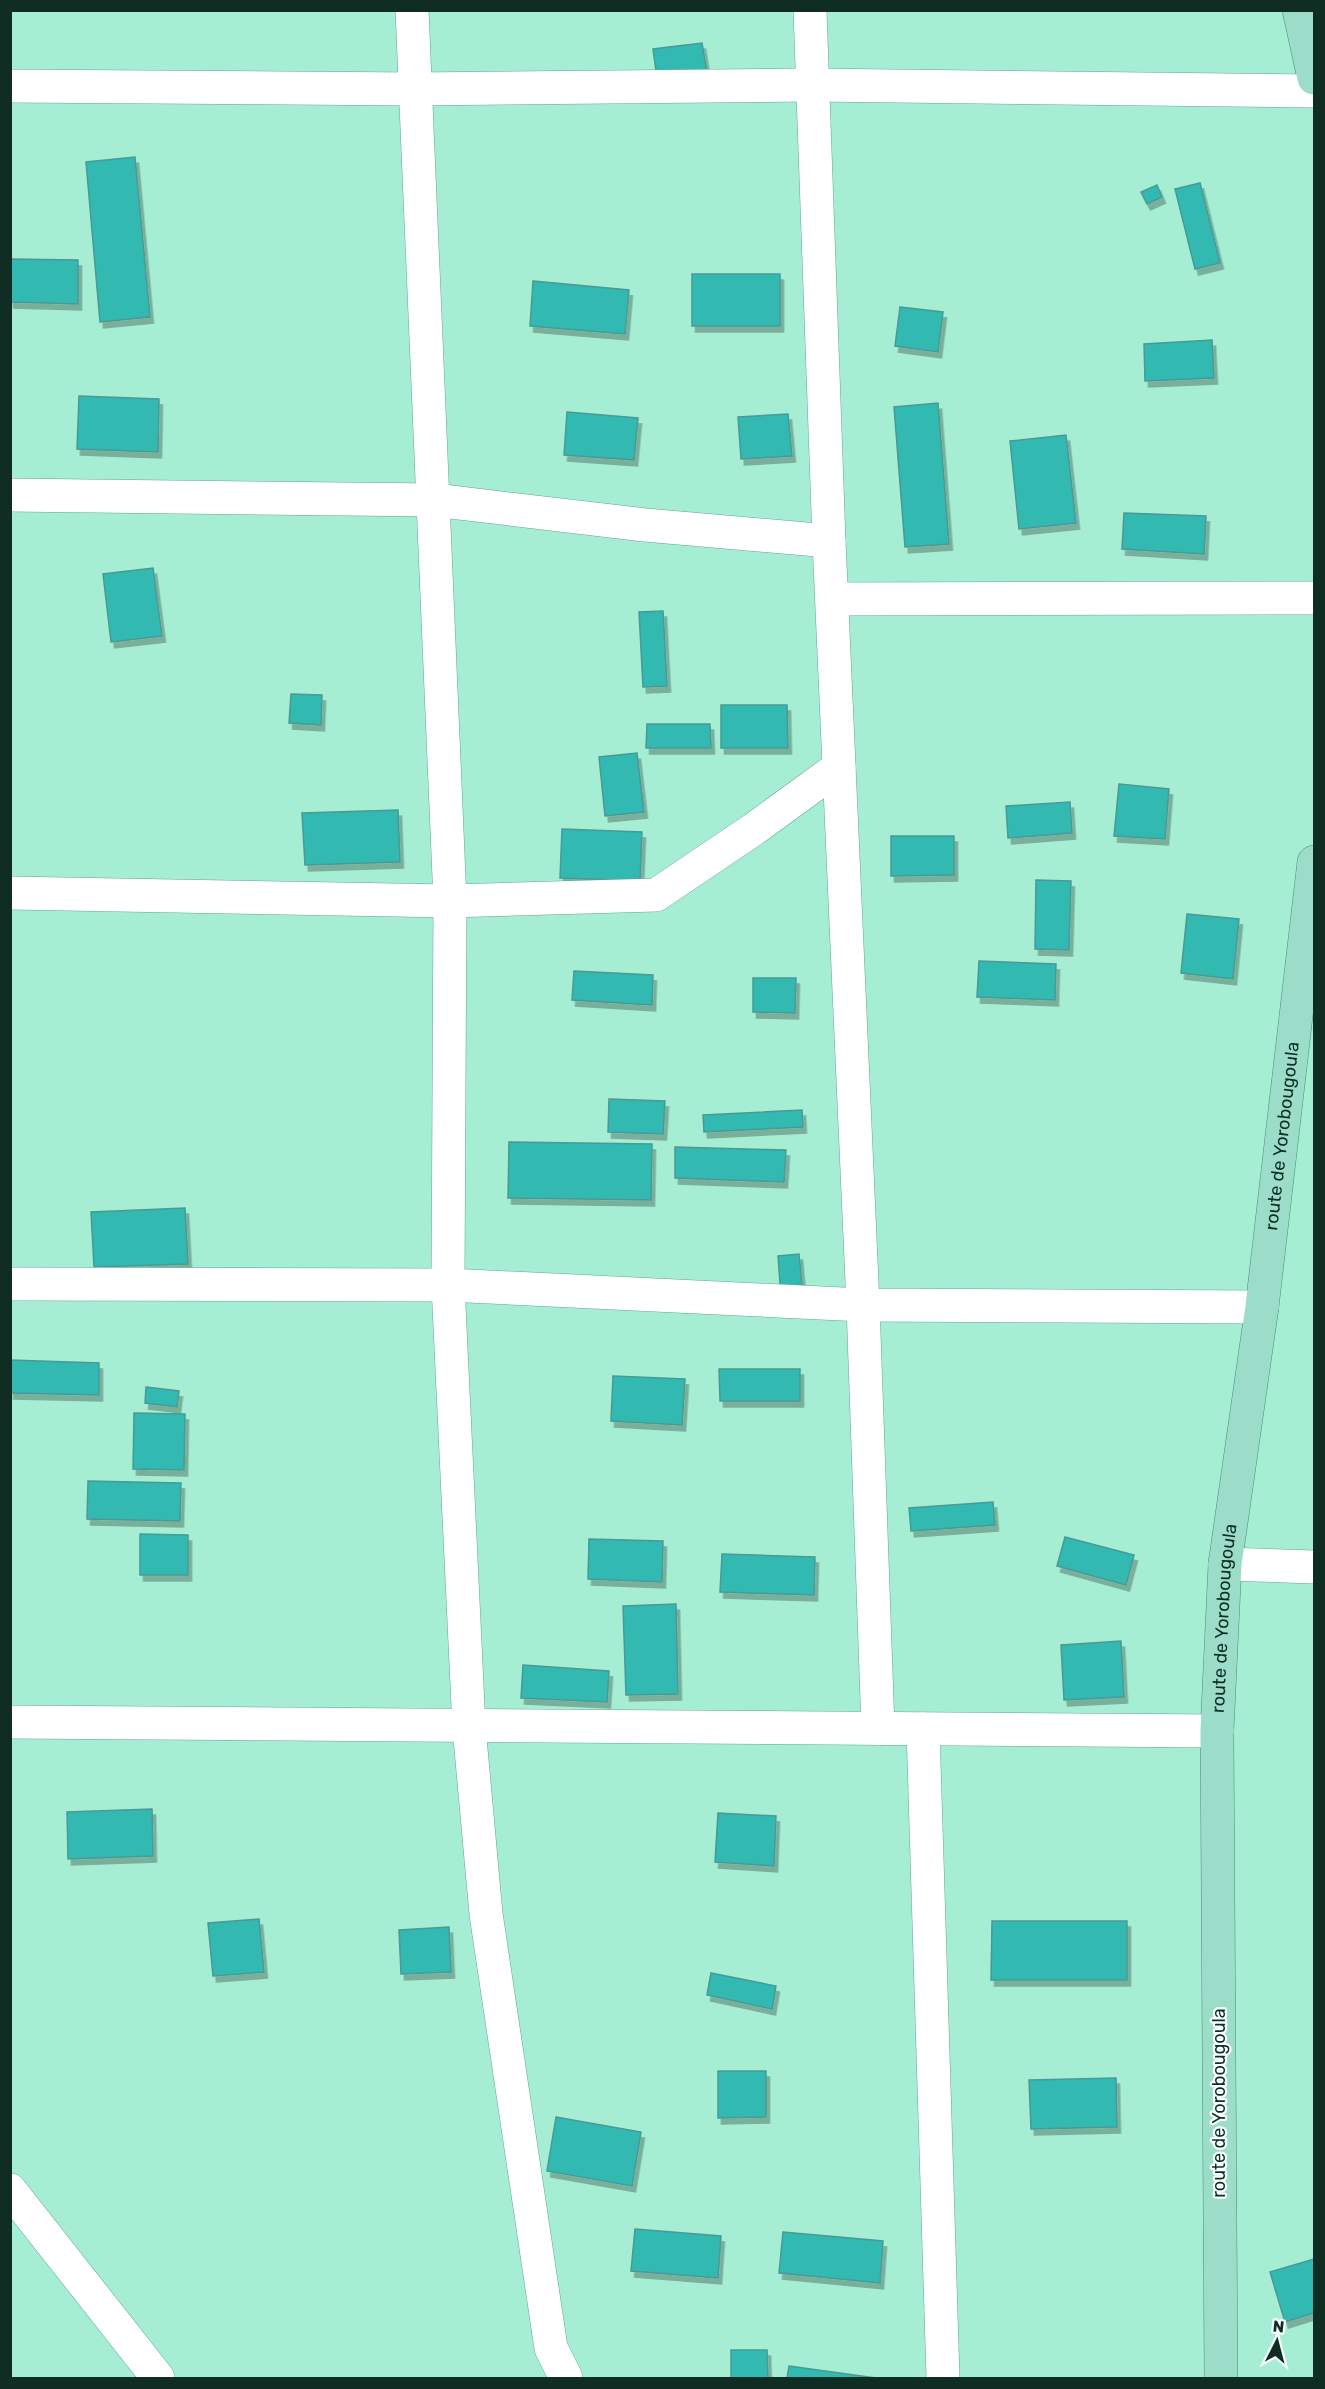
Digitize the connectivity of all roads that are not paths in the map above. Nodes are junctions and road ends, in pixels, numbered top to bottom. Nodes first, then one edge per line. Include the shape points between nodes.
1 (412, 10) edge
2 (810, 10) edge
3 (1299, 10) edge
4 (1314, 78) edge
5 (813, 85) junction
6 (10, 86) edge
7 (415, 89) junction
8 (1314, 91) edge
9 (10, 495) edge
10 (434, 500) junction
11 (829, 541) junction
12 (1314, 598) edge
13 (832, 599) junction
14 (838, 767) junction
15 (1314, 862) edge
16 (10, 893) edge
17 (450, 901) junction
18 (10, 1284) edge
19 (447, 1285) junction
20 (863, 1305) junction
21 (1262, 1306) junction
22 (1226, 1564) junction
23 (1314, 1567) edge
24 (10, 1722) edge
25 (469, 1727) junction
26 (923, 1729) junction
27 (878, 1730) junction
28 (1217, 1731) junction
29 (10, 2190) edge
30 (158, 2379) edge
31 (566, 2379) edge
32 (943, 2379) edge
33 (1221, 2379) edge

1 - 7 street
2 - 5 street
3 - 4 main road
5 - 7 street
5 - 8 street
5 - 11 street
6 - 7 street
7 - 10 street
9 - 10 street
10 - 11 street via 645,525
10 - 17 street
11 - 13 street
12 - 13 street
13 - 14 street
14 - 17 street via 656,895
14 - 20 street
15 - 21 main road, route de Yorobougoula
16 - 17 street
17 - 19 street
18 - 19 street
19 - 20 street
19 - 25 street
20 - 21 street
20 - 27 street
21 - 22 main road, route de Yorobougoula
22 - 23 street
22 - 28 main road, route de Yorobougoula
24 - 25 street
25 - 27 street
25 - 31 street via 486,1914 551,2348
26 - 27 street
26 - 28 street
26 - 32 street
28 - 33 main road, route de Yorobougoula
29 - 30 street

